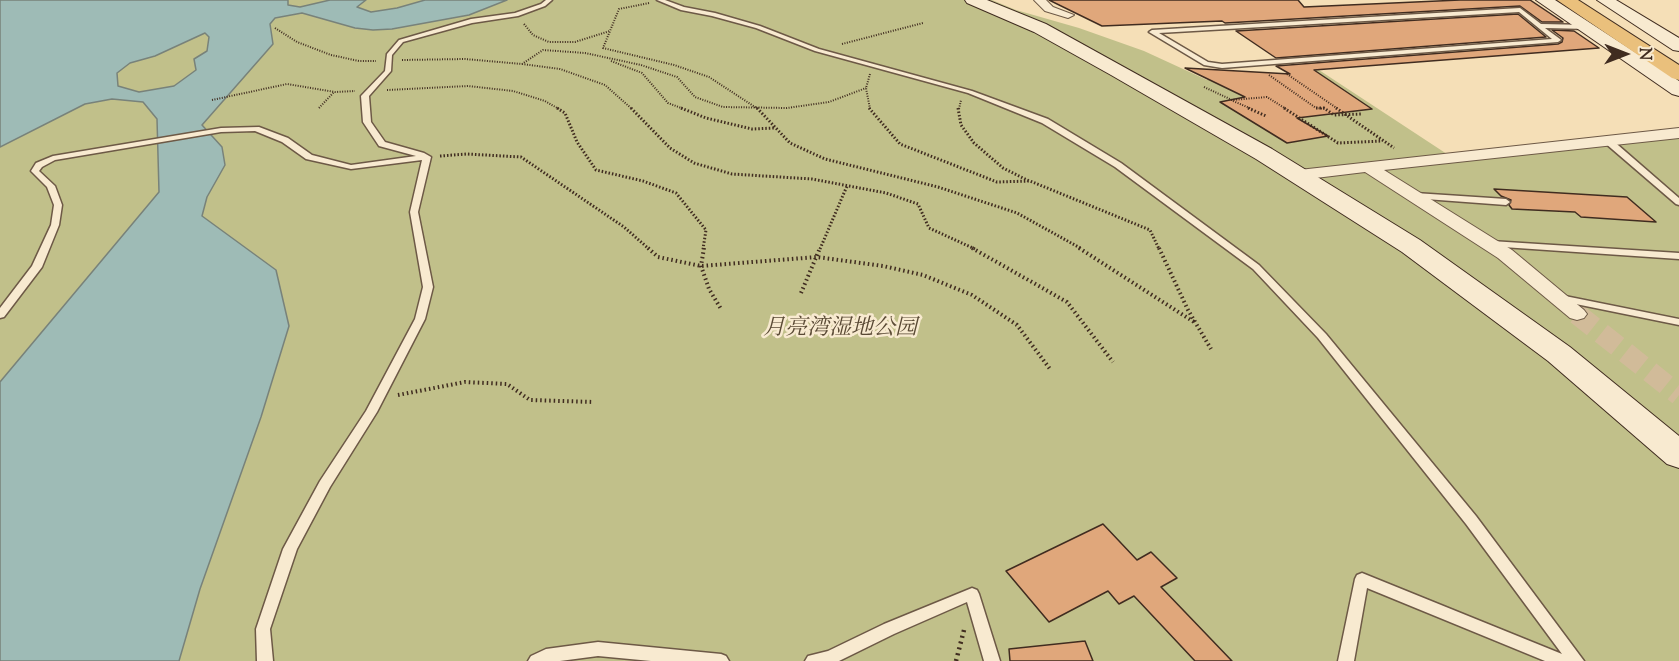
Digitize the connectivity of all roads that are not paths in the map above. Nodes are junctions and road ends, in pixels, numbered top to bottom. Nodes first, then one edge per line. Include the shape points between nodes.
1 (549, 0) edge
2 (660, 0) edge
3 (974, 0) edge
4 (1040, 0) edge
5 (1544, 0) edge
6 (1566, 0) edge
7 (1584, 0) edge
8 (1605, 0) edge
9 (1068, 15) dead end
10 (1539, 26) junction
11 (1588, 27) junction
12 (1679, 46) edge
13 (1679, 61) edge
14 (1679, 74) edge
15 (1679, 90) edge
16 (1679, 133) edge
17 (1608, 141) junction
18 (428, 157) junction
19 (1368, 167) junction
20 (1299, 176) junction
21 (1415, 196) junction
22 (1506, 202) dead end
23 (1679, 202) edge
24 (1490, 244) junction
25 (1679, 256) edge
26 (1560, 298) junction
27 (1577, 314) tunnel mouth
28 (0, 315) edge
29 (1679, 322) edge
30 (1679, 455) edge
31 (711, 660) edge
32 (266, 661) edge
33 (536, 661) edge
34 (813, 661) edge
35 (992, 661) edge
36 (1346, 661) edge
37 (1562, 661) edge
38 (1576, 661) edge

1 - 18 lane via 516,15 471,21 401,41 389,55 388,71 365,96 367,122 382,144
2 - 38 lane via 759,27 817,50 965,91 1045,121 1118,165 1256,267 1322,336 1471,520
3 - 20 street via 1040,28
4 - 9 street via 1049,9
5 - 11 street
6 - 14 main road
7 - 13 main road
8 - 12 street
10 - 10 lane via 1558,40 1222,66 1206,64 1152,32 1520,10
10 - 11 lane
11 - 15 street
16 - 17 street
17 - 19 street
17 - 23 lane
18 - 28 lane via 351,167 309,157 285,140 256,129 221,130 52,158 35,171 51,186 58,205 55,225 37,267
18 - 32 lane via 414,212 428,286 420,319 290,549 263,629
19 - 20 street
19 - 21 street
20 - 30 street via 1411,246 1559,354
21 - 22 lane
21 - 24 street
24 - 25 lane
24 - 26 street
26 - 27 street
26 - 29 lane
31 - 33 lane via 598,649 546,656
34 - 35 lane via 830,658 972,594
36 - 37 lane via 1362,579

